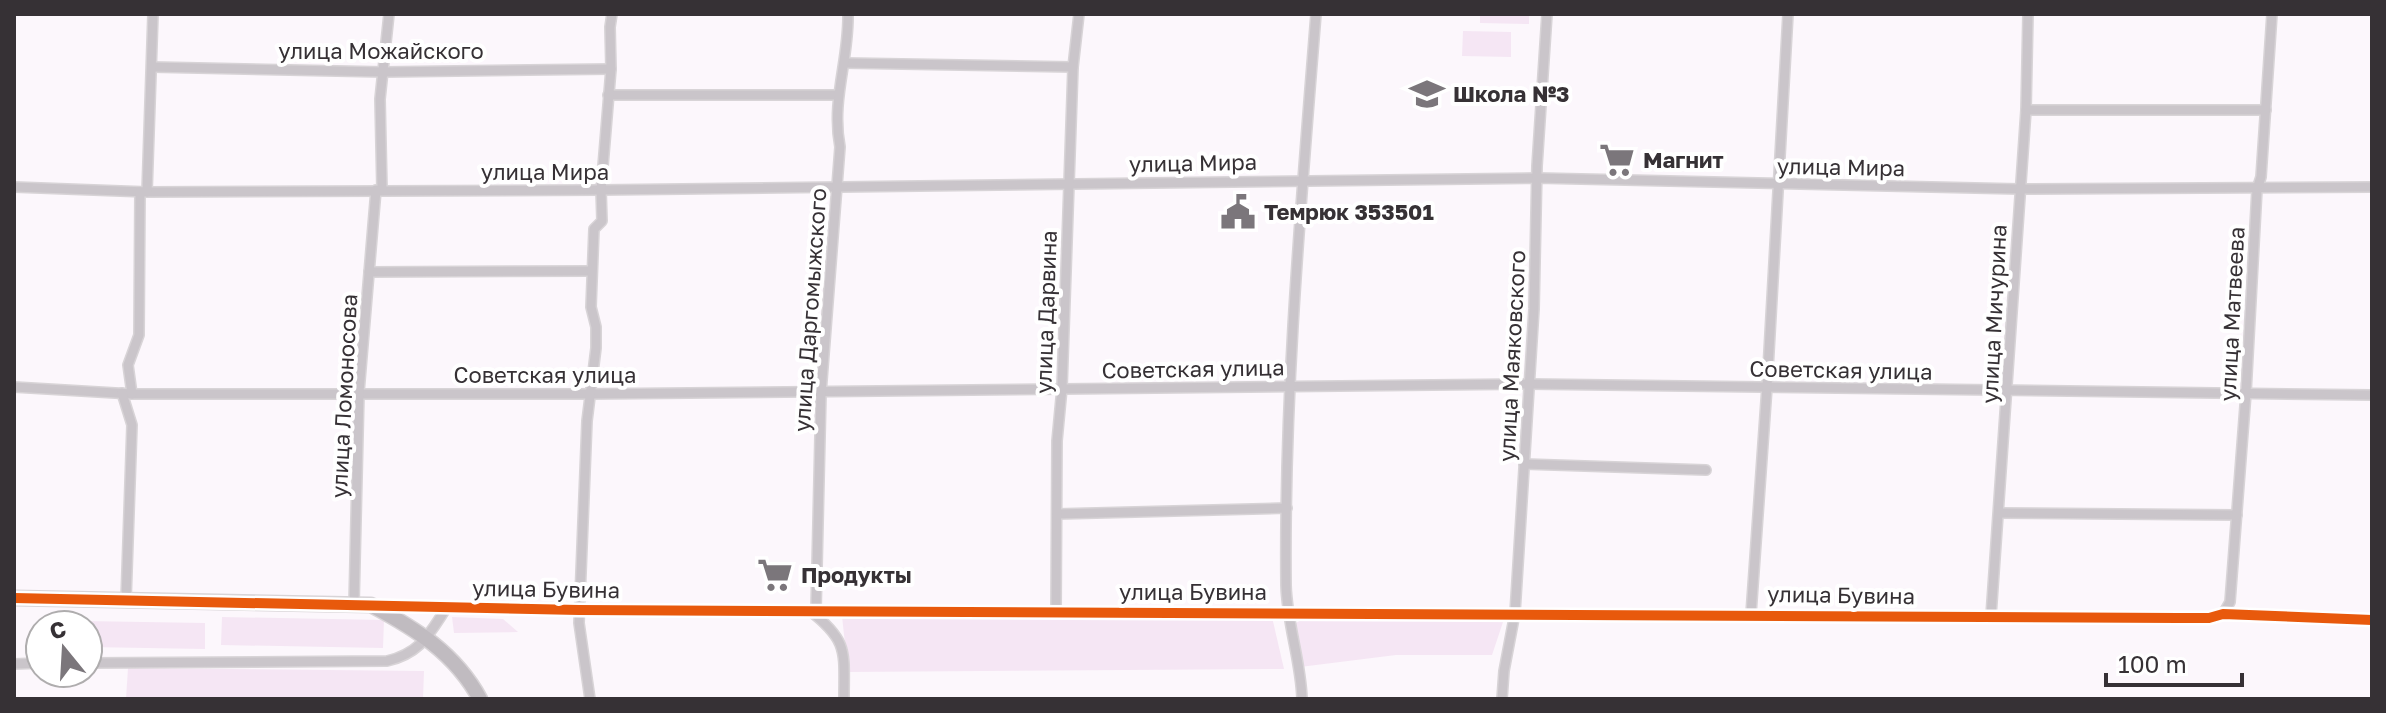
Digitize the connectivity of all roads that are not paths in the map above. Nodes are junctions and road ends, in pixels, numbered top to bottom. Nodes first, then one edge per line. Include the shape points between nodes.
1 (153, 14) edge
2 (389, 14) edge
3 (612, 14) edge
4 (848, 14) edge
5 (1079, 14) edge
6 (1316, 14) edge
7 (1547, 14) edge
8 (1788, 14) edge
9 (2028, 14) edge
10 (2272, 14) edge
11 (844, 63) junction
12 (152, 67) junction
13 (1073, 67) junction
14 (611, 69) junction
15 (384, 72) junction
16 (608, 95) junction
17 (837, 95) junction
18 (2026, 110) junction
19 (2266, 110) junction
20 (1537, 178) junction
21 (1303, 179) junction
22 (1069, 184) junction
23 (1779, 184) junction
24 (14, 187) edge
25 (835, 187) junction
26 (2372, 187) edge
27 (2019, 189) junction
28 (2257, 189) junction
29 (379, 190) junction
30 (601, 190) junction
31 (144, 192) junction
32 (591, 271) junction
33 (369, 272) junction
34 (1529, 384) junction
35 (1291, 386) junction
36 (14, 387) edge
37 (1767, 387) junction
38 (1062, 388) junction
39 (2008, 390) junction
40 (359, 392) junction
41 (127, 393) junction
42 (821, 393) junction
43 (2246, 393) junction
44 (590, 394) junction
45 (2372, 395) edge
46 (1524, 464) junction
47 (1706, 470) dead end
48 (1287, 508) junction
49 (1999, 513) junction
50 (1057, 514) junction
51 (2237, 515) junction
52 (14, 598) edge
53 (126, 600) junction
54 (354, 604) junction
55 (371, 605) junction
56 (447, 607) junction
57 (579, 610) junction
58 (813, 610) junction
59 (1056, 611) junction
60 (1287, 612) junction
61 (1515, 613) junction
62 (1751, 614) junction
63 (2223, 614) junction
64 (1991, 616) junction
65 (2372, 620) edge
66 (428, 638) junction
67 (104, 663) edge
68 (480, 699) edge
69 (590, 699) edge
70 (844, 699) edge
71 (1302, 699) edge
72 (1502, 699) edge

1 - 12 street
2 - 15 street, улица Ломоносова
3 - 14 street
4 - 11 street, улица Даргомыжского
5 - 13 street, улица Дарвина
6 - 21 street
7 - 20 street, улица Маяковского
8 - 23 street
9 - 18 street, улица Мичурина
10 - 19 street, улица Матвеева
11 - 13 street
11 - 17 street, улица Даргомыжского
12 - 15 street, улица Можайского
12 - 31 street
13 - 22 street, улица Дарвина
14 - 15 street, улица Можайского
14 - 16 street
15 - 29 street, улица Ломоносова
16 - 17 street
16 - 30 street
17 - 25 street, улица Даргомыжского via 840,147
18 - 19 street
18 - 27 street, улица Мичурина
19 - 28 street, улица Матвеева
20 - 21 street, улица Мира
20 - 23 street, улица Мира
20 - 34 street, улица Маяковского
21 - 22 street, улица Мира
21 - 35 street
22 - 25 street, улица Мира
22 - 38 street, улица Дарвина
23 - 27 street, улица Мира
23 - 37 street
24 - 31 street, улица Мира
25 - 30 street, улица Мира
25 - 42 street, улица Даргомыжского
26 - 28 street, улица Мира
27 - 28 street, улица Мира
27 - 39 street, улица Мичурина
28 - 43 street, улица Матвеева
29 - 30 street, улица Мира
29 - 31 street, улица Мира
29 - 33 street, улица Ломоносова
30 - 32 street via 602,221 594,229
31 - 41 street via 139,335 128,365
32 - 33 street
32 - 44 street via 596,348
33 - 40 street, улица Ломоносова
34 - 35 street, Советская улица
34 - 37 street, Советская улица
34 - 46 street, улица Маяковского
35 - 38 street, Советская улица
35 - 48 street
36 - 41 street, Советская улица
37 - 39 street, Советская улица
37 - 62 street
38 - 42 street, Советская улица
38 - 50 street, улица Дарвина
39 - 43 street, Советская улица
39 - 49 street, улица Мичурина
40 - 41 street, Советская улица
40 - 44 street, Советская улица
40 - 54 street, улица Ломоносова
41 - 53 street via 132,425
42 - 44 street, Советская улица
42 - 58 street, улица Даргомыжского
43 - 45 street, Советская улица
43 - 51 street, улица Матвеева
44 - 57 street
46 - 47 street
46 - 61 street, улица Маяковского
48 - 50 street
48 - 60 street
49 - 51 street
49 - 64 street, улица Мичурина
50 - 59 street, улица Дарвина
51 - 63 street, улица Матвеева via 2230,602
52 - 53 street, улица Бувина
53 - 54 street, улица Бувина
54 - 55 street, улица Бувина
55 - 56 street, улица Бувина
55 - 66 street
56 - 57 street, улица Бувина
56 - 66 street
57 - 58 street, улица Бувина
57 - 69 street
58 - 59 street, улица Бувина
58 - 70 street via 839,639
59 - 60 street, улица Бувина
60 - 61 street, улица Бувина
60 - 71 street
61 - 62 street, улица Бувина
61 - 72 street, улица Маяковского
62 - 64 street, улица Бувина
63 - 64 street, улица Бувина
63 - 65 street, улица Бувина
66 - 67 street via 387,661
66 - 68 street via 456,663

